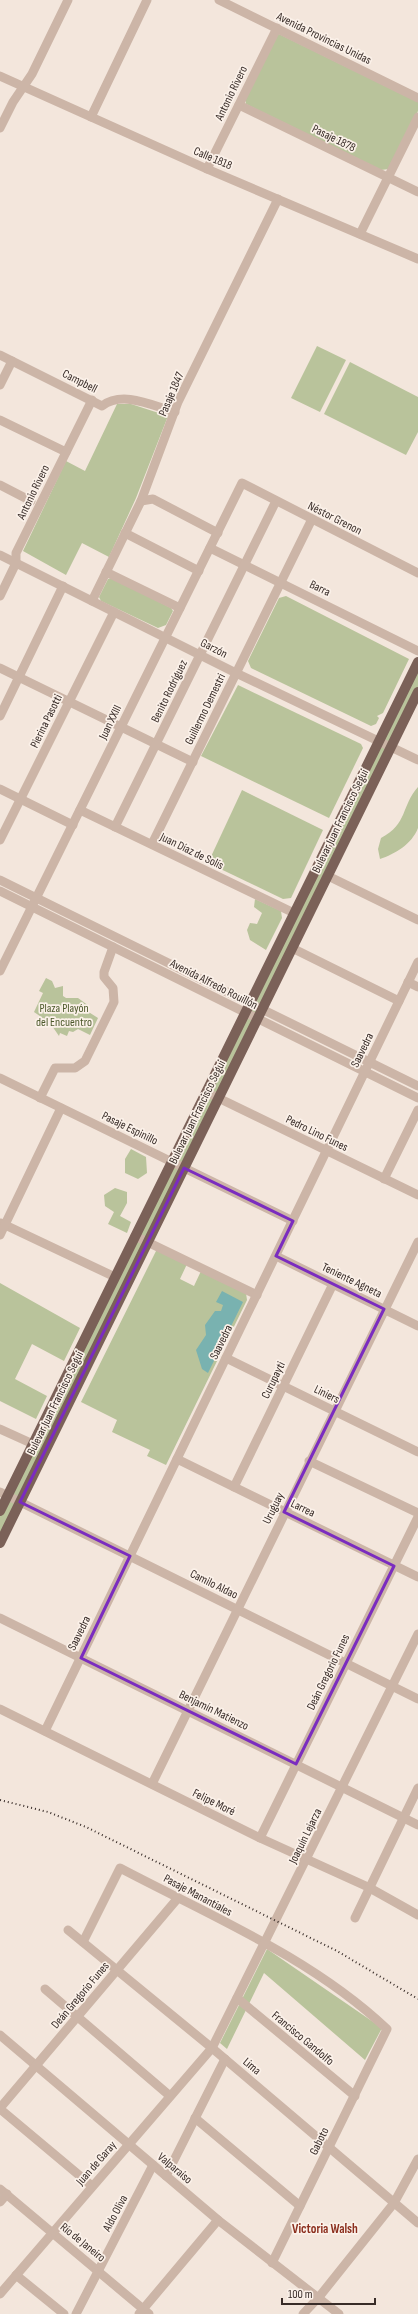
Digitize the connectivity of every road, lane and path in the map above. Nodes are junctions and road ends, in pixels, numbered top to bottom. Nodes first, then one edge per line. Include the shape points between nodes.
1 (68, 0) edge
2 (148, 0) edge
3 (219, 0) edge
4 (277, 28) junction
5 (0, 76) edge
6 (23, 87) junction
7 (418, 98) edge
8 (239, 105) junction
9 (418, 116) edge
10 (90, 117) junction
11 (0, 128) edge
12 (207, 169) junction
13 (388, 177) junction
14 (418, 192) edge
15 (278, 199) junction
16 (360, 234) junction
17 (418, 259) edge
18 (0, 355) edge
19 (12, 361) junction
20 (0, 385) edge
21 (92, 400) junction
22 (175, 412) junction
23 (0, 420) edge
24 (66, 452) junction
25 (242, 483) joint
26 (0, 486) edge
27 (31, 501) dead end
28 (141, 501) junction
29 (276, 501) junction
30 (312, 520) junction
31 (125, 533) junction
32 (218, 533) junction
33 (210, 548) junction
34 (0, 555) edge
35 (16, 563) junction
36 (245, 565) junction
37 (199, 571) junction
38 (106, 572) junction
39 (418, 572) edge
40 (281, 583) junction
41 (63, 586) junction
42 (0, 596) edge
43 (92, 601) junction
44 (180, 608) junction
45 (114, 612) junction
46 (166, 638) junction
47 (418, 651) edge
48 (200, 655) junction
49 (418, 662) edge
50 (0, 668) edge
51 (236, 673) junction
52 (19, 677) junction
53 (418, 692) edge
54 (69, 701) junction
55 (0, 716) edge
56 (122, 726) junction
57 (379, 741) junction
58 (156, 744) junction
59 (391, 747) junction
60 (418, 760) edge
61 (192, 762) junction
62 (0, 789) edge
63 (20, 799) junction
64 (80, 810) junction
65 (72, 825) junction
66 (115, 826) junction
67 (0, 840) edge
68 (152, 844) junction
69 (328, 876) junction
70 (0, 880) edge
71 (0, 891) edge
72 (37, 898) junction
73 (32, 907) junction
74 (294, 913) junction
75 (418, 920) edge
76 (113, 947) junction
77 (292, 948) junction
78 (418, 962) edge
79 (0, 971) edge
80 (408, 982) junction
81 (418, 987) edge
82 (399, 1001) junction
83 (247, 1009) junction
84 (259, 1015) junction
85 (369, 1062) junction
86 (365, 1072) junction
87 (0, 1078) edge
88 (418, 1086) edge
89 (206, 1092) junction
90 (40, 1098) junction
91 (218, 1098) junction
92 (418, 1098) edge
93 (61, 1108) junction
94 (418, 1110) edge
95 (327, 1151) junction
96 (172, 1162) junction
97 (184, 1168) junction
98 (384, 1179) junction
99 (418, 1195) edge
100 (293, 1221) junction
101 (2, 1223) edge
102 (0, 1235) edge
103 (135, 1236) junction
104 (148, 1242) junction
105 (418, 1242) edge
106 (276, 1256) junction
107 (115, 1277) junction
108 (333, 1284) junction
109 (257, 1295) junction
110 (384, 1309) junction
111 (418, 1326) edge
112 (226, 1358) junction
113 (283, 1386) junction
114 (334, 1411) junction
115 (0, 1429) edge
116 (33, 1444) junction
117 (418, 1452) edge
118 (177, 1459) junction
119 (310, 1461) junction
120 (234, 1487) junction
121 (4, 1493) edge
122 (20, 1502) junction
123 (0, 1511) edge
124 (284, 1512) junction
125 (418, 1513) edge
126 (418, 1517) edge
127 (0, 1543) edge
128 (130, 1556) junction
129 (394, 1566) junction
130 (418, 1577) edge
131 (237, 1609) junction
132 (0, 1618) edge
133 (418, 1634) edge
134 (81, 1658) junction
135 (346, 1663) junction
136 (393, 1686) junction
137 (418, 1699) edge
138 (0, 1709) edge
139 (188, 1711) junction
140 (45, 1731) junction
141 (296, 1764) junction
142 (152, 1784) junction
143 (343, 1788) junction
144 (418, 1788) edge
145 (403, 1817) junction
146 (418, 1825) edge
147 (260, 1838) junction
148 (307, 1860) junction
149 (368, 1887) junction
150 (178, 1898) junction
151 (418, 1915) edge
152 (355, 1918) dead end
153 (68, 1930) dead end
154 (83, 1942) junction
155 (265, 1944) junction
156 (116, 1970) junction
157 (45, 1989) dead end
158 (237, 1998) junction
159 (77, 2016) junction
160 (387, 2029) joint
161 (0, 2035) edge
162 (212, 2048) junction
163 (225, 2059) junction
164 (35, 2066) junction
165 (170, 2096) junction
166 (355, 2096) junction
167 (0, 2108) edge
168 (196, 2118) junction
169 (128, 2144) junction
170 (329, 2148) junction
171 (418, 2159) edge
172 (153, 2165) junction
173 (166, 2176) junction
174 (92, 2186) junction
175 (3, 2191) edge
176 (0, 2202) edge
177 (394, 2203) junction
178 (300, 2206) junction
179 (218, 2220) junction
180 (418, 2223) edge
181 (52, 2232) junction
182 (272, 2263) junction
183 (99, 2270) junction
184 (16, 2275) junction
185 (0, 2294) edge
186 (319, 2297) junction
187 (144, 2312) edge
188 (64, 2314) edge
189 (76, 2314) edge
190 (303, 2314) edge
191 (339, 2314) edge

1 - 6 street
2 - 10 street
3 - 4 street, Avenida Provincias Unidas
4 - 7 street, Avenida Provincias Unidas
4 - 8 street, Antonio Rivero
5 - 6 street, Calle 1818
6 - 10 street, Calle 1818
6 - 11 street
8 - 12 street, Antonio Rivero
8 - 13 street, Pasaje 1878
9 - 13 street
10 - 12 street, Calle 1818
12 - 15 street, Calle 1818
13 - 14 street, Pasaje 1878
13 - 16 street
15 - 16 street, Calle 1818
15 - 22 street, Pasaje 1847
16 - 17 street, Calle 1818
18 - 19 street, Campbell
19 - 20 street
19 - 21 street, Campbell
21 - 22 street, Campbell via 102,406 110,400 126,398
21 - 24 street, Antonio Rivero
22 - 28 street, Pasaje 1847
23 - 24 street
24 - 35 street, Antonio Rivero via 16,554
25 - 29 street, Néstor Grenon
25 - 32 street, Juan XXIII
26 - 27 street
28 - 31 street, Pasaje 1847
28 - 32 street via 153,499
29 - 30 street, Néstor Grenon
29 - 36 street, Benito Rodríguez
30 - 39 street, Néstor Grenon
30 - 40 street, Guillermo Demestri
31 - 37 street
31 - 38 street, Pasaje 1847
32 - 33 street, Juan XXIII
33 - 36 street, Barra
33 - 37 street, Juan XXIII
34 - 35 street, Garzón
35 - 41 street, Garzón
35 - 42 street, Antonio Rivero
36 - 40 street, Barra
36 - 48 street, Benito Rodríguez
37 - 44 street, Juan XXIII
38 - 43 street, Pasaje 1847
38 - 44 street
40 - 47 street, Barra
40 - 51 street, Guillermo Demestri
41 - 43 street, Garzón
41 - 52 street
43 - 45 street, Garzón
44 - 46 street, Juan XXIII
45 - 46 street, Garzón
45 - 54 street, Pierina Pasotti
46 - 48 street, Garzón
46 - 56 street, Juan XXIII
48 - 51 street, Garzón
48 - 58 street, Benito Rodríguez
49 - 57 main road, Bulevar Juan Francisco Seguí
50 - 52 street
51 - 57 street, Garzón
51 - 61 street, Guillermo Demestri
52 - 54 street
52 - 55 street
53 - 59 main road, Bulevar Juan Francisco Seguí
54 - 56 street
54 - 63 street, Pierina Pasotti
56 - 58 street
56 - 64 street, Juan XXIII
57 - 59 street, Garzón
57 - 74 main road, Bulevar Juan Francisco Seguí
58 - 61 street
58 - 66 street, Benito Rodríguez
59 - 60 street, Garzón
59 - 69 main road, Bulevar Juan Francisco Seguí
61 - 68 street, Guillermo Demestri
62 - 63 street
63 - 65 street
63 - 67 street, Pierina Pasotti
64 - 65 street, Juan XXIII
64 - 66 street, Juan Díaz de Solís
65 - 72 street, Juan XXIII
66 - 68 street, Juan Díaz de Solís
68 - 74 street, Juan Díaz de Solís
69 - 75 street
69 - 77 main road, Bulevar Juan Francisco Seguí
70 - 72 street, Avenida Alfredo Rouillón
71 - 73 street, Avenida Alfredo Rouillón
72 - 73 street, Juan XXIII
72 - 83 street, Avenida Alfredo Rouillón
73 - 76 street, Avenida Alfredo Rouillón
73 - 79 street, Juan XXIII
74 - 83 main road, Bulevar Juan Francisco Seguí
76 - 83 street, Avenida Alfredo Rouillón
76 - 90 street via 104,977 113,988 114,1002 85,1061 75,1068 55,1068
77 - 82 street
77 - 84 main road, Bulevar Juan Francisco Seguí
78 - 80 street, Saavedra
80 - 81 street
80 - 82 street, Saavedra
82 - 85 street, Saavedra
83 - 84 street, Avenida Alfredo Rouillón
83 - 89 main road, Bulevar Juan Francisco Seguí
84 - 85 street, Avenida Alfredo Rouillón
84 - 86 street, Avenida Alfredo Rouillón
84 - 91 main road, Bulevar Juan Francisco Seguí
85 - 86 street, Saavedra
85 - 88 street, Avenida Alfredo Rouillón
86 - 92 street, Avenida Alfredo Rouillón
86 - 95 street, Saavedra
87 - 90 street, Pasaje Espinillo
89 - 91 street, Pedro Lino Funes
89 - 96 main road, Bulevar Juan Francisco Seguí
90 - 93 street, Pasaje Espinillo
91 - 95 street, Pedro Lino Funes
91 - 97 main road, Bulevar Juan Francisco Seguí
93 - 96 street, Pasaje Espinillo
93 - 101 street
94 - 98 street
95 - 98 street, Pedro Lino Funes
95 - 100 street, Saavedra
96 - 97 street, Pasaje Espinillo
96 - 103 main road, Bulevar Juan Francisco Seguí
97 - 100 street, Pasaje Espinillo
97 - 104 main road, Bulevar Juan Francisco Seguí
98 - 99 street, Pedro Lino Funes
100 - 106 street, Saavedra
101 - 102 street
101 - 107 street
103 - 104 street
103 - 107 main road, Bulevar Juan Francisco Seguí
104 - 109 street
104 - 122 main road, Bulevar Juan Francisco Seguí
105 - 110 street, Uruguay
106 - 108 street, Teniente Agneta
106 - 109 street, Saavedra
107 - 116 main road, Bulevar Juan Francisco Seguí
108 - 110 street, Teniente Agneta
108 - 113 street, Curupayti
109 - 112 street, Saavedra
110 - 111 street, Teniente Agneta
110 - 114 street, Uruguay
112 - 113 street, Liniers
112 - 118 street, Saavedra
113 - 114 street, Liniers
113 - 120 street, Curupayti
114 - 117 street, Liniers
114 - 119 street, Uruguay
115 - 116 street
116 - 121 main road, Bulevar Juan Francisco Seguí
118 - 120 street, Larrea
118 - 128 street, Saavedra
119 - 124 street, Uruguay
119 - 125 street
120 - 124 street, Larrea
121 - 122 street, Camilo Aldao
121 - 123 main road, Bulevar Juan Francisco Seguí
122 - 127 main road, Bulevar Juan Francisco Seguí
122 - 128 street, Camilo Aldao
124 - 129 street, Larrea
124 - 131 street, Uruguay
126 - 129 street, Deán Gregorio Funes
128 - 131 street, Camilo Aldao
128 - 134 street, Saavedra
129 - 130 street, Larrea
129 - 135 street, Deán Gregorio Funes
131 - 135 street, Camilo Aldao
131 - 139 street, Uruguay
132 - 134 street, Benjamín Matienzo
133 - 136 street, Joaquín Lejarza
134 - 139 street, Benjamín Matienzo
134 - 140 street, Saavedra
135 - 136 street, Camilo Aldao
135 - 141 street, Deán Gregorio Funes
136 - 137 street, Camilo Aldao
136 - 143 street, Joaquín Lejarza
138 - 140 street, Felipe Moré
139 - 141 street, Benjamín Matienzo
139 - 142 street, Uruguay
140 - 142 street, Felipe Moré
141 - 143 street, Benjamín Matienzo
141 - 147 street, Deán Gregorio Funes
142 - 147 street, Felipe Moré
143 - 145 street, Benjamín Matienzo
143 - 148 street, Joaquín Lejarza
144 - 145 street
145 - 146 street, Benjamín Matienzo
145 - 149 street
147 - 148 street, Felipe Moré
148 - 149 street, Felipe Moré
148 - 155 street, Joaquín Lejarza
149 - 151 street, Felipe Moré
149 - 152 street
150 - 154 street, Pasaje Manantiales via 120,1868
150 - 155 street, Pasaje Manantiales
150 - 156 street, Deán Gregorio Funes
153 - 154 street, Lima
154 - 156 street, Lima
155 - 158 street, Joaquín Lejarza
155 - 160 street, Pasaje Manantiales via 312,1972
156 - 159 street, Deán Gregorio Funes
156 - 162 street, Lima
157 - 159 street
158 - 162 street, Joaquín Lejarza
158 - 166 street, Francisco Gandolfo
159 - 164 street, Deán Gregorio Funes
159 - 165 street
160 - 166 street, Gaboto
161 - 164 street, Valparaíso
162 - 163 street, Lima
162 - 165 street, Juan de Garay
163 - 168 street
163 - 170 street, Lima
164 - 167 street, Deán Gregorio Funes
164 - 169 street, Valparaíso
165 - 169 street, Juan de Garay
166 - 170 street, Gaboto
167 - 174 street
168 - 173 street
168 - 178 street
169 - 172 street, Valparaíso
169 - 174 street, Juan de Garay
170 - 177 street, Lima
170 - 178 street, Gaboto
171 - 177 street
172 - 173 street, Valparaíso
172 - 183 street, Aldo Oliva
173 - 179 street, Valparaíso
174 - 181 street, Juan de Garay
175 - 176 street
175 - 181 street, Río de Janeiro
177 - 180 street, Lima
177 - 186 street
178 - 182 street, Gaboto
179 - 182 street, Valparaíso
179 - 187 street
181 - 183 street, Río de Janeiro
181 - 184 street, Juan de Garay
182 - 186 street, Valparaíso
183 - 187 street, Río de Janeiro
183 - 189 street, Aldo Oliva
184 - 185 street, Juan de Garay
184 - 188 street
186 - 190 street
186 - 191 street, Valparaíso

